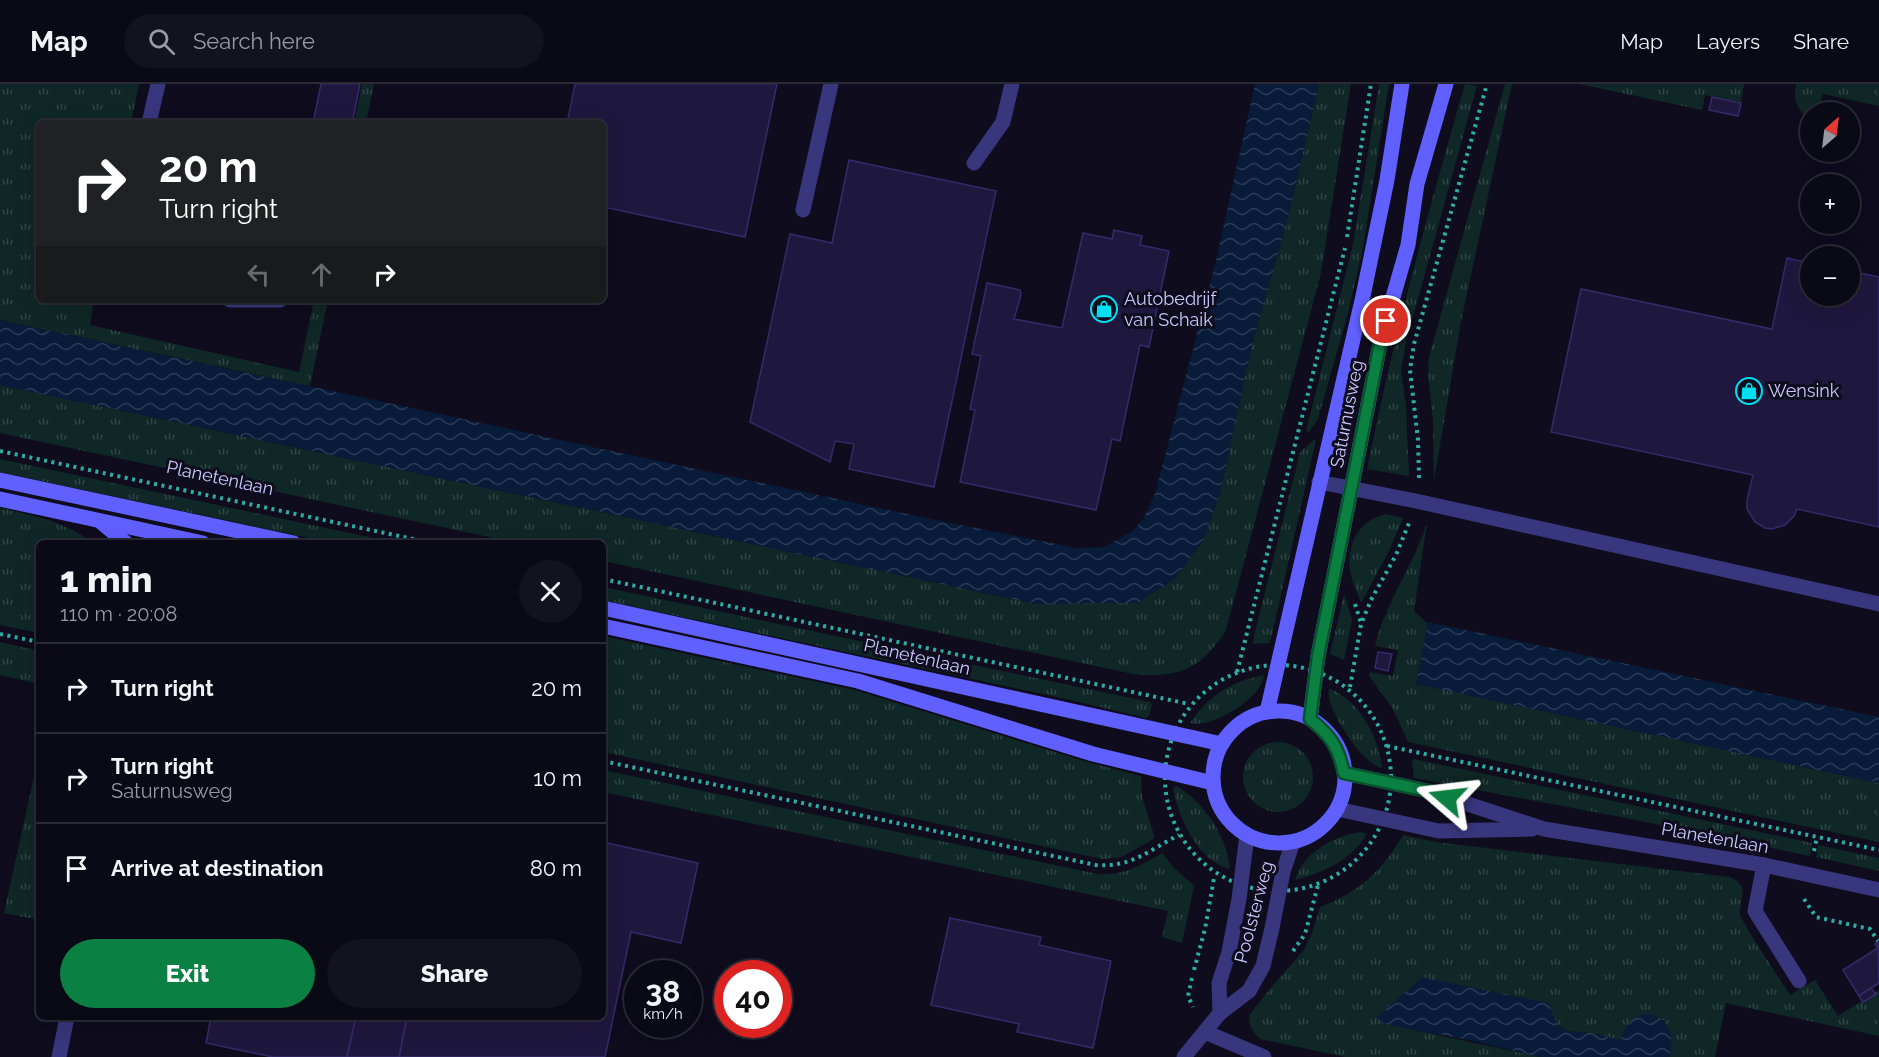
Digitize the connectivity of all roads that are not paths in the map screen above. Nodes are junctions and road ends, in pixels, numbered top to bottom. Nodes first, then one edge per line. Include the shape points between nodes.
1 (158, 84) edge
2 (831, 84) edge
3 (1012, 84) edge
4 (1402, 84) edge
5 (1446, 84) edge
6 (150, 120) edge
7 (974, 163) dead end
8 (803, 210) dead end
9 (0, 480) edge
10 (1319, 482) junction
11 (1353, 489) junction
12 (0, 499) edge
13 (97, 520) junction
14 (123, 540) edge
15 (189, 540) edge
16 (280, 540) edge
17 (1879, 604) edge
18 (606, 610) edge
19 (606, 627) edge
20 (1267, 712) junction
21 (1310, 719) junction
22 (1222, 744) junction
23 (1344, 773) junction
24 (1213, 783) junction
25 (1336, 809) junction
26 (1544, 829) junction
27 (1247, 835) junction
28 (1293, 842) junction
29 (1764, 865) junction
30 (1879, 890) edge
31 (1799, 981) dead end
32 (1220, 1013) junction
33 (66, 1020) edge
34 (1205, 1032) junction
35 (59, 1057) edge
36 (1184, 1057) edge
37 (1263, 1057) edge

1 - 6 street
2 - 8 street
3 - 7 street via 1003,122
4 - 10 main road, Saturnusweg via 1363,296
5 - 11 main road, Saturnusweg via 1417,184 1408,245 1381,339
9 - 16 main road
10 - 11 street
10 - 20 main road, Saturnusweg
11 - 17 street
11 - 21 main road, Saturnusweg via 1318,656
12 - 13 main road
13 - 14 main road
13 - 15 main road
18 - 22 main road, Planetenlaan
19 - 24 main road, Planetenlaan via 858,681 1093,754
20 - 21 main road via 1282,711
20 - 22 main road via 1234,729
21 - 23 main road via 1327,733 1339,752
22 - 24 main road via 1214,763
23 - 25 main road
23 - 26 street, Planetenlaan via 1428,791
24 - 27 main road via 1218,804 1230,822
25 - 26 street, Planetenlaan via 1439,831
25 - 28 main road via 1325,824
26 - 29 street, Planetenlaan
27 - 28 main road via 1277,844
27 - 32 street, Poolsterweg via 1239,899 1220,983
28 - 32 street, Poolsterweg via 1263,966 1249,991
29 - 30 street, Planetenlaan
29 - 31 street via 1755,911
32 - 34 street, Poolsterweg
33 - 35 street
34 - 36 street, Poolsterweg
34 - 37 street

